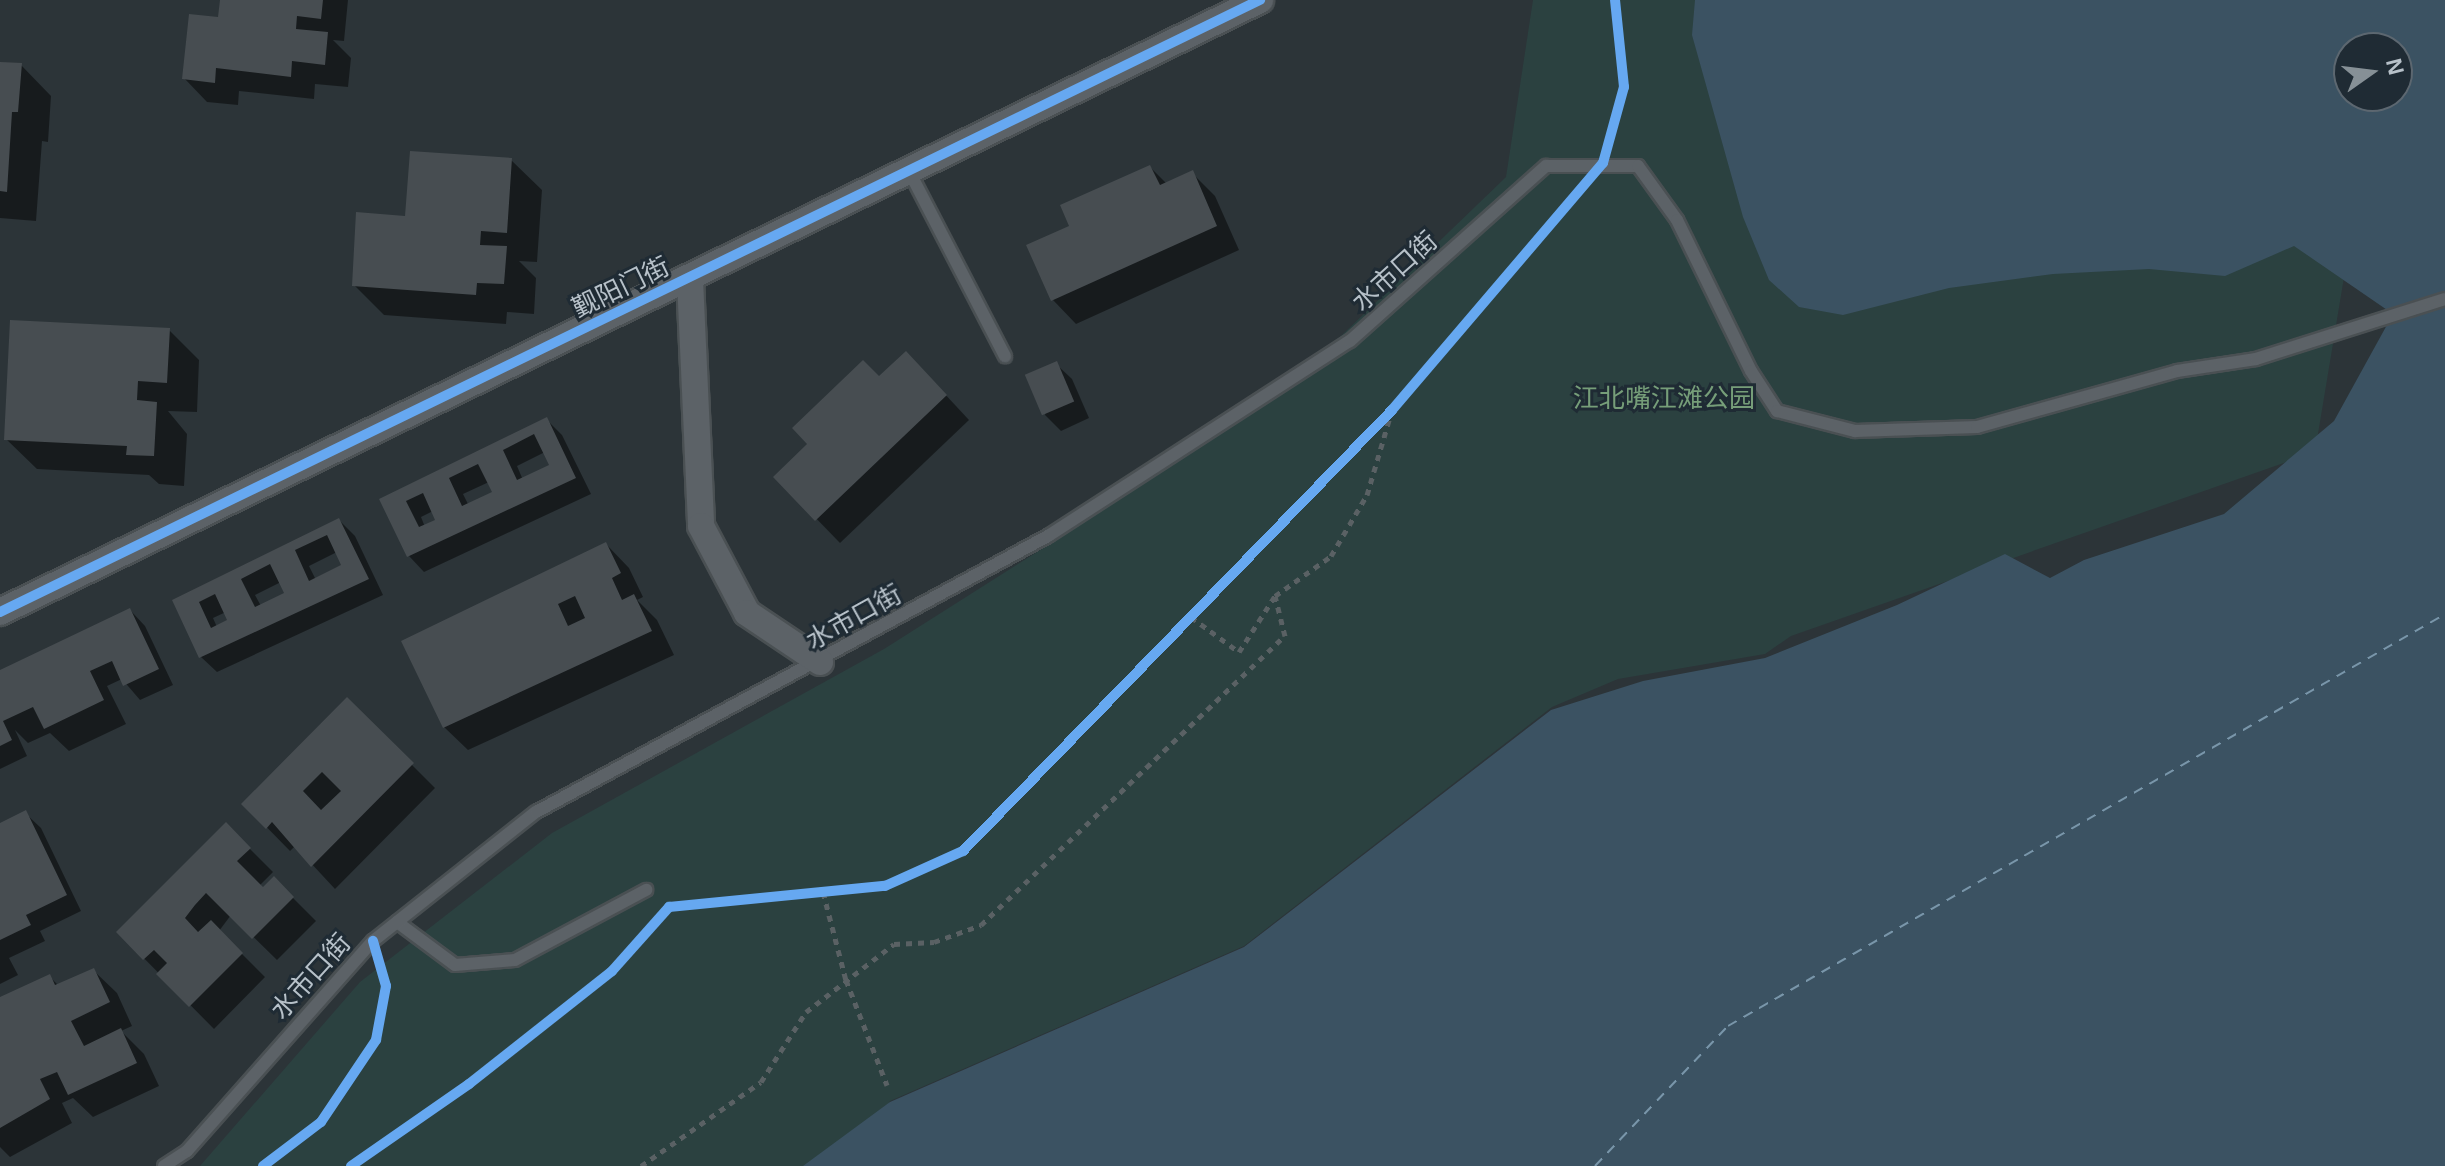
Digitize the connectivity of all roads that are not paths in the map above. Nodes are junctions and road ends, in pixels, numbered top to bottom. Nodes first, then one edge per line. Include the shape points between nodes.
1 (1260, 0) edge
2 (908, 169) junction
3 (690, 280) junction
4 (2445, 299) edge
5 (1005, 356) dead end
6 (0, 612) edge
7 (820, 662) junction
8 (646, 890) dead end
9 (397, 922) junction
10 (164, 1166) edge

1 - 2 street, 觐阳门街
2 - 3 street, 觐阳门街
2 - 5 lane
3 - 6 street, 觐阳门街
3 - 7 street via 701,526 747,613
4 - 7 lane, 水市口街 via 2256,359 1977,427 1855,431 1777,411 1751,371 1677,220 1638,166 1546,166 1350,341 1048,536
7 - 9 lane, 水市口街 via 536,812
8 - 9 lane via 515,960 455,965
9 - 10 lane, 水市口街 via 373,941 187,1151

